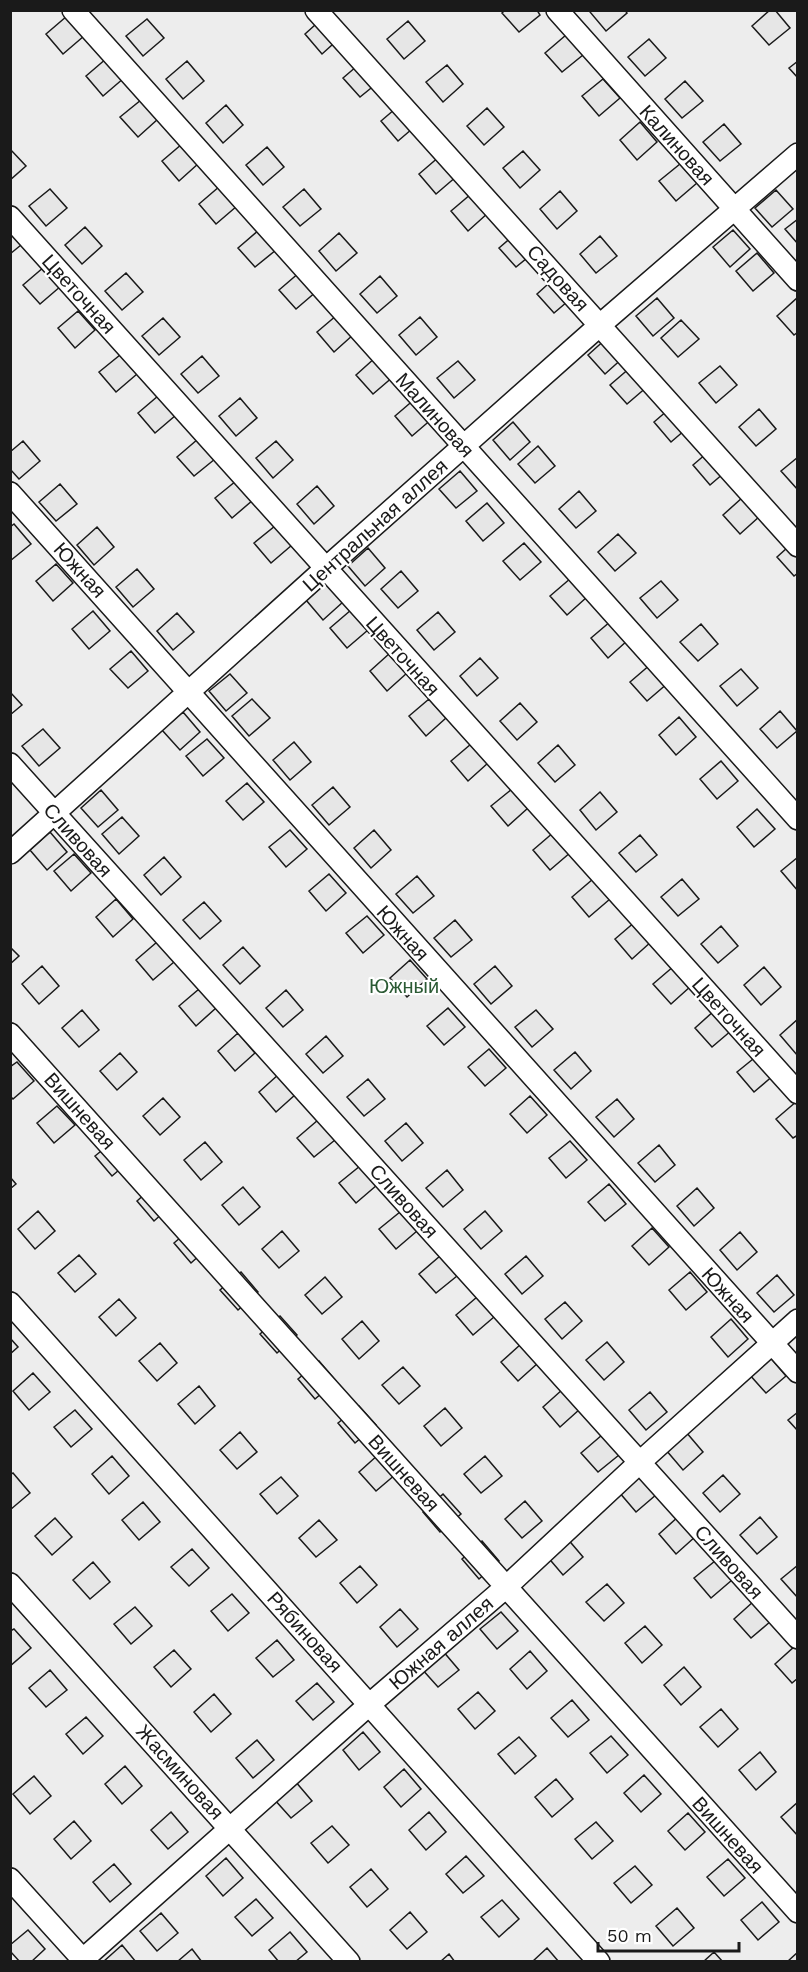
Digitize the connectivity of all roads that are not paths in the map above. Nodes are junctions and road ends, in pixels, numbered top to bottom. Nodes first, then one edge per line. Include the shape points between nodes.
1 (73, 10) edge
2 (316, 10) edge
3 (557, 10) edge
4 (798, 154) edge
5 (735, 210) junction
6 (10, 217) edge
7 (798, 280) edge
8 (600, 325) junction
9 (464, 447) junction
10 (10, 493) edge
11 (798, 546) edge
12 (325, 569) junction
13 (189, 693) junction
14 (10, 764) edge
15 (55, 813) junction
16 (798, 819) edge
17 (10, 853) edge
18 (10, 1034) edge
19 (798, 1093) edge
20 (10, 1303) edge
21 (798, 1320) edge
22 (771, 1343) junction
23 (798, 1372) edge
24 (639, 1463) junction
25 (10, 1584) edge
26 (506, 1587) junction
27 (798, 1638) edge
28 (370, 1704) junction
29 (230, 1829) junction
30 (10, 1879) edge
31 (798, 1912) edge
32 (82, 1961) edge
33 (349, 1962) edge
34 (599, 1962) edge

1 - 9 street, Малиновая
2 - 8 street, Садовая
3 - 5 street, Калиновая
4 - 5 street, Центральная аллея
5 - 7 street, Калиновая
5 - 8 street, Центральная аллея
6 - 12 street, Цветочная
8 - 9 street, Центральная аллея
8 - 11 street, Садовая
9 - 12 street, Центральная аллея
9 - 16 street, Малиновая
10 - 13 street, Южная
12 - 13 street, Центральная аллея
12 - 19 street, Цветочная
13 - 15 street, Центральная аллея
13 - 22 street, Южная
14 - 15 street, Сливовая
15 - 17 street, Центральная аллея
15 - 24 street, Сливовая
18 - 26 street, Вишневая
20 - 28 street, Рябиновая
21 - 22 street, Южная аллея
22 - 23 street, Южная
22 - 24 street, Южная аллея
24 - 26 street, Южная аллея
24 - 27 street, Сливовая
25 - 29 street, Жасминовая
26 - 28 street, Южная аллея
26 - 31 street, Вишневая
28 - 29 street, Южная аллея
28 - 34 street, Рябиновая
29 - 32 street, Южная аллея
29 - 33 street, Жасминовая
30 - 32 street

